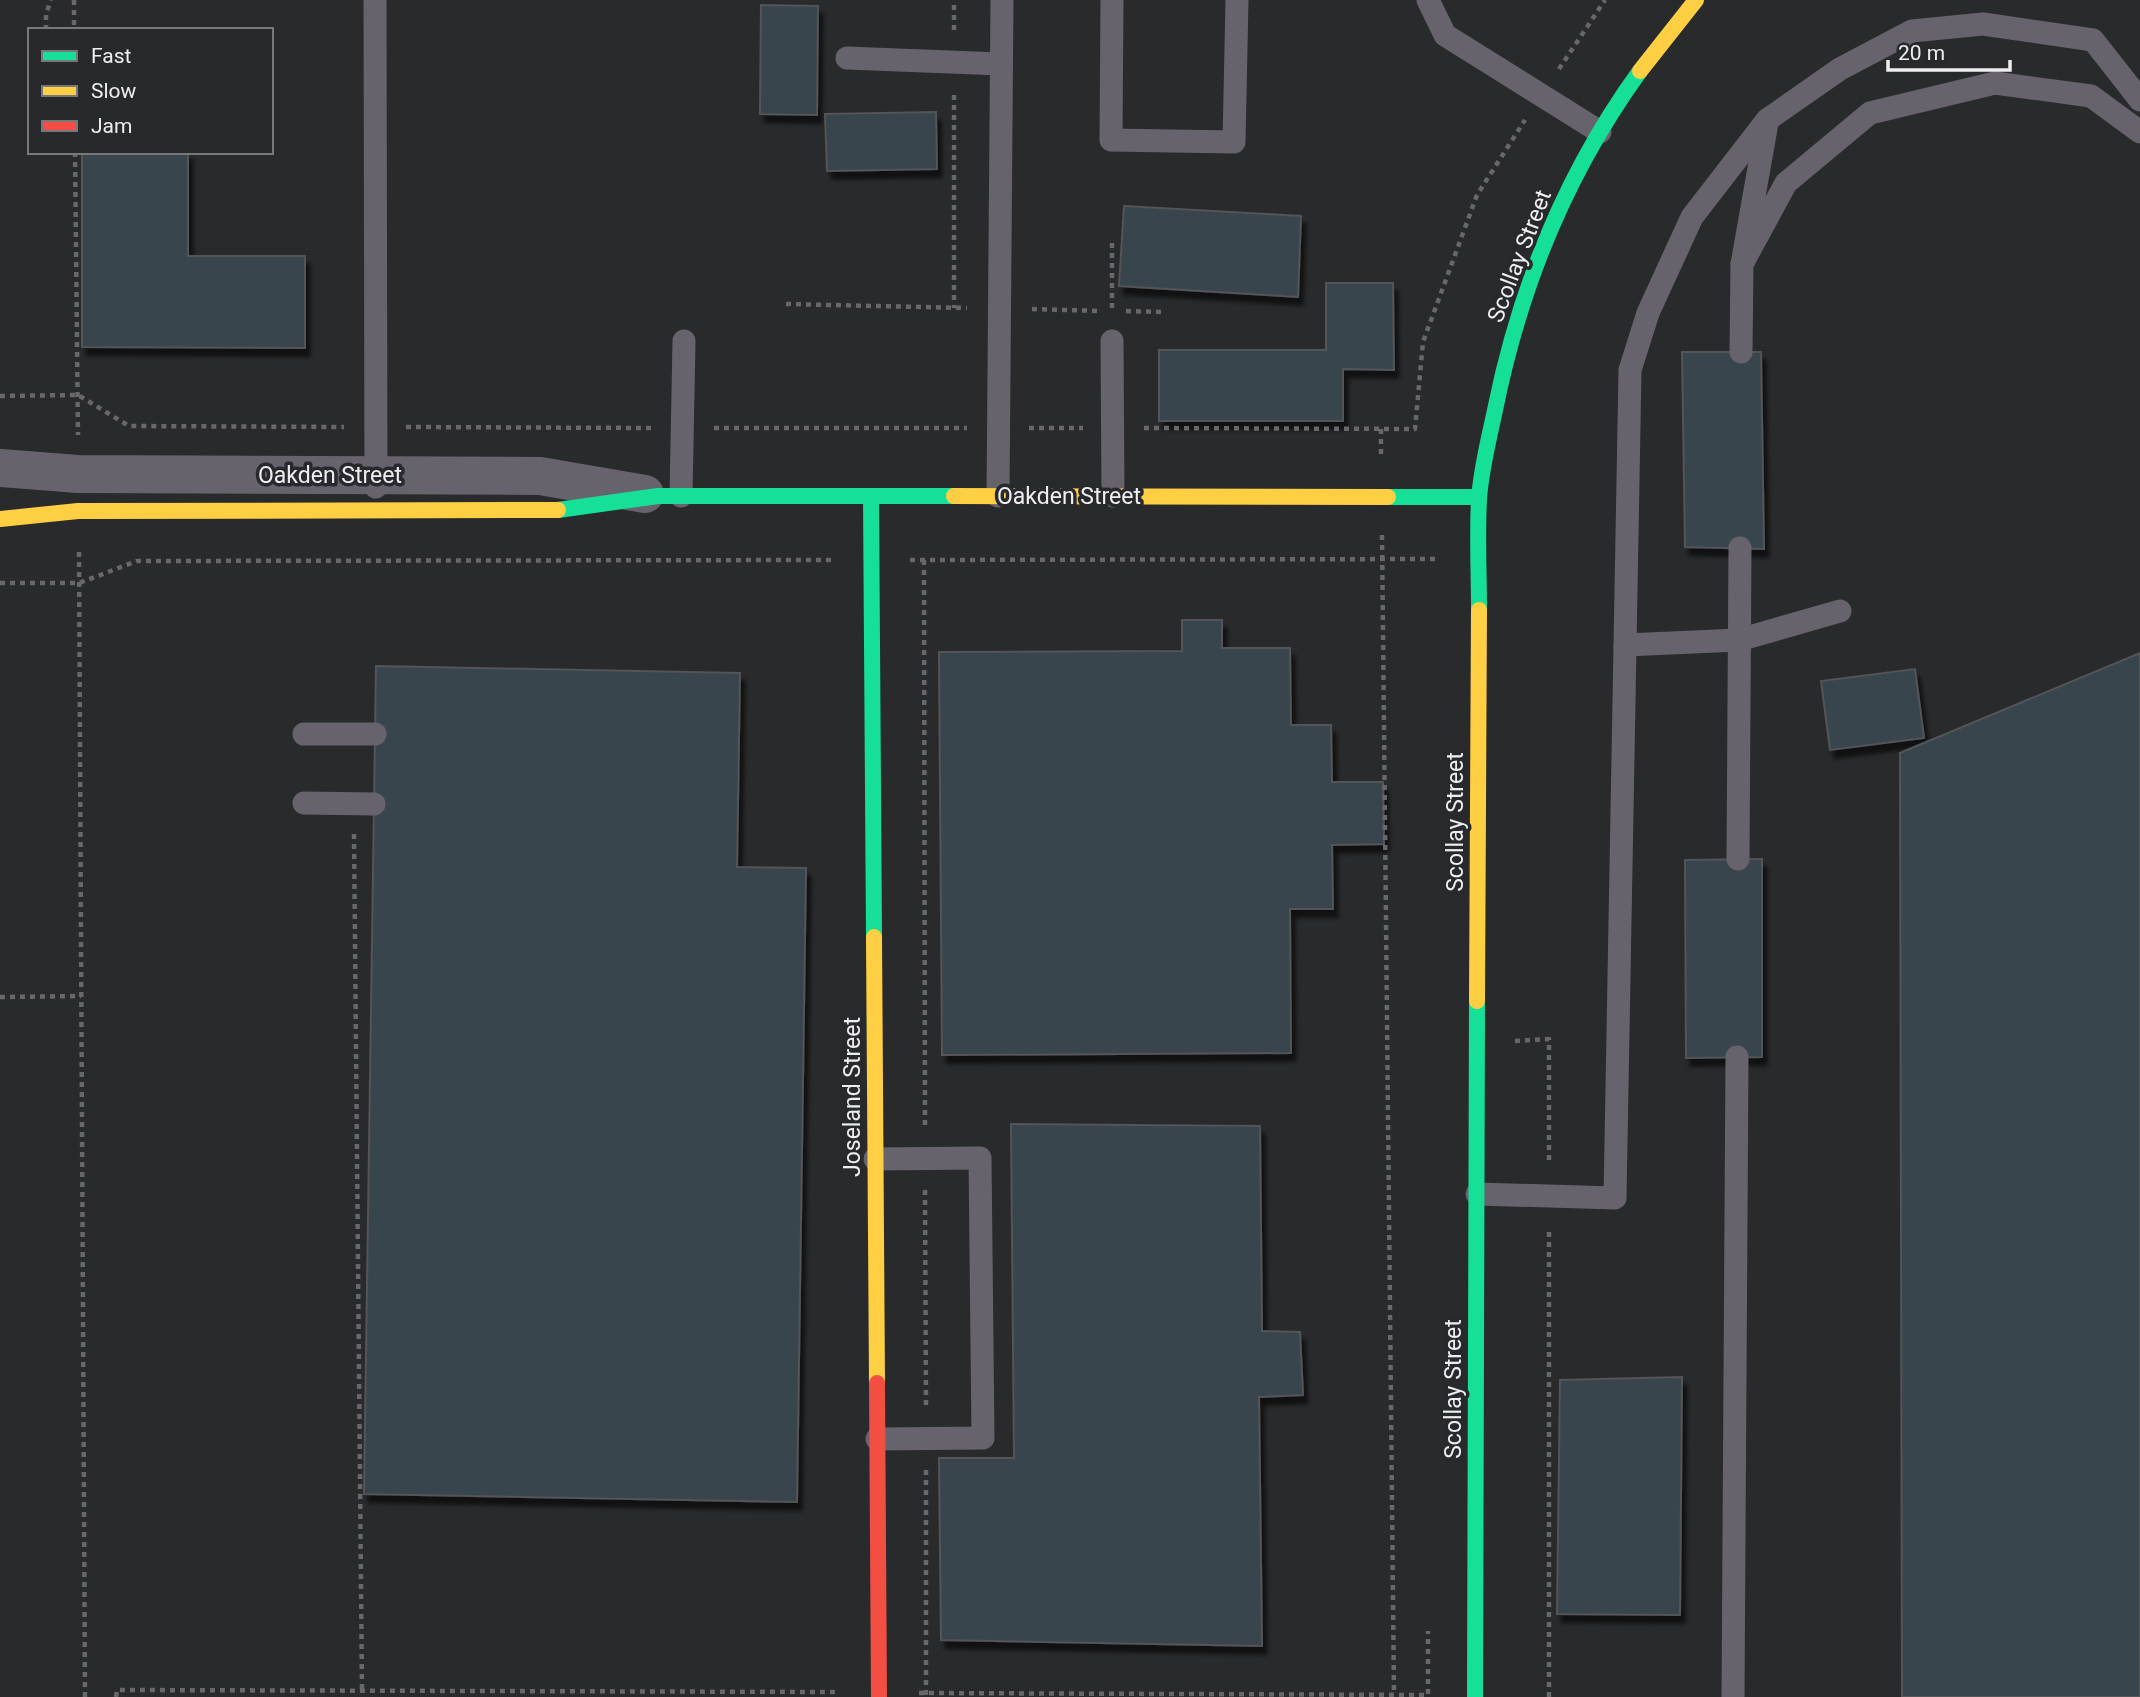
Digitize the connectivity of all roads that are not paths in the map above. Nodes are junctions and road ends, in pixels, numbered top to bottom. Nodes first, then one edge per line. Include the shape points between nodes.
1 (375, 0) edge
2 (1002, 0) edge
3 (1112, 0) edge
4 (1237, 0) edge
5 (1428, 0) edge
6 (1696, 0) edge
7 (847, 58) dead end
8 (1001, 64) junction
9 (2140, 100) edge
10 (1767, 120) junction
11 (1600, 132) junction
12 (2140, 132) edge
13 (1742, 264) junction
14 (684, 341) dead end
15 (1112, 341) road end
16 (1741, 352) dead end
17 (0, 468) edge
18 (376, 493) junction
19 (670, 496) junction
20 (871, 496) junction
21 (998, 496) junction
22 (1113, 496) junction
23 (1479, 497) junction
24 (0, 519) edge
25 (1740, 548) dead end
26 (1840, 611) dead end
27 (1740, 640) junction
28 (1625, 645) junction
29 (304, 734) dead end
30 (375, 734) dead end
31 (304, 803) dead end
32 (364, 804) road end
33 (1738, 859) dead end
34 (1737, 1057) dead end
35 (876, 1159) junction
36 (1477, 1195) junction
37 (877, 1439) junction
38 (879, 1695) edge
39 (1475, 1697) edge
40 (1733, 1697) edge

1 - 18 lane
2 - 8 lane
3 - 4 lane via 1111,140 1234,142
5 - 11 lane via 1445,35
6 - 11 street, Scollay Street
7 - 8 lane
8 - 21 lane
9 - 10 lane via 2093,40 1983,24 1912,30 1840,69
10 - 13 lane
10 - 28 lane via 1692,217 1648,313 1630,370
11 - 23 street, Scollay Street via 1551,223 1516,321 1493,408
12 - 13 lane via 2091,96 1996,83 1870,113 1786,183
13 - 16 lane
14 - 19 lane via 682,428
15 - 22 lane
17 - 18 street, Oakden Street
18 - 19 street, Oakden Street via 540,476
18 - 24 street, Oakden Street
19 - 20 street, Oakden Street
20 - 21 street, Oakden Street
20 - 35 street, Joseland Street
21 - 22 street, Oakden Street
22 - 23 street, Oakden Street
23 - 36 street, Scollay Street
25 - 27 lane
26 - 27 lane
27 - 28 lane
27 - 33 lane
28 - 36 lane via 1615,1198
29 - 30 lane
31 - 32 lane
34 - 40 lane
35 - 37 street, Joseland Street
35 - 37 lane via 980,1158 983,1438
36 - 39 street, Scollay Street
37 - 38 street, Joseland Street

